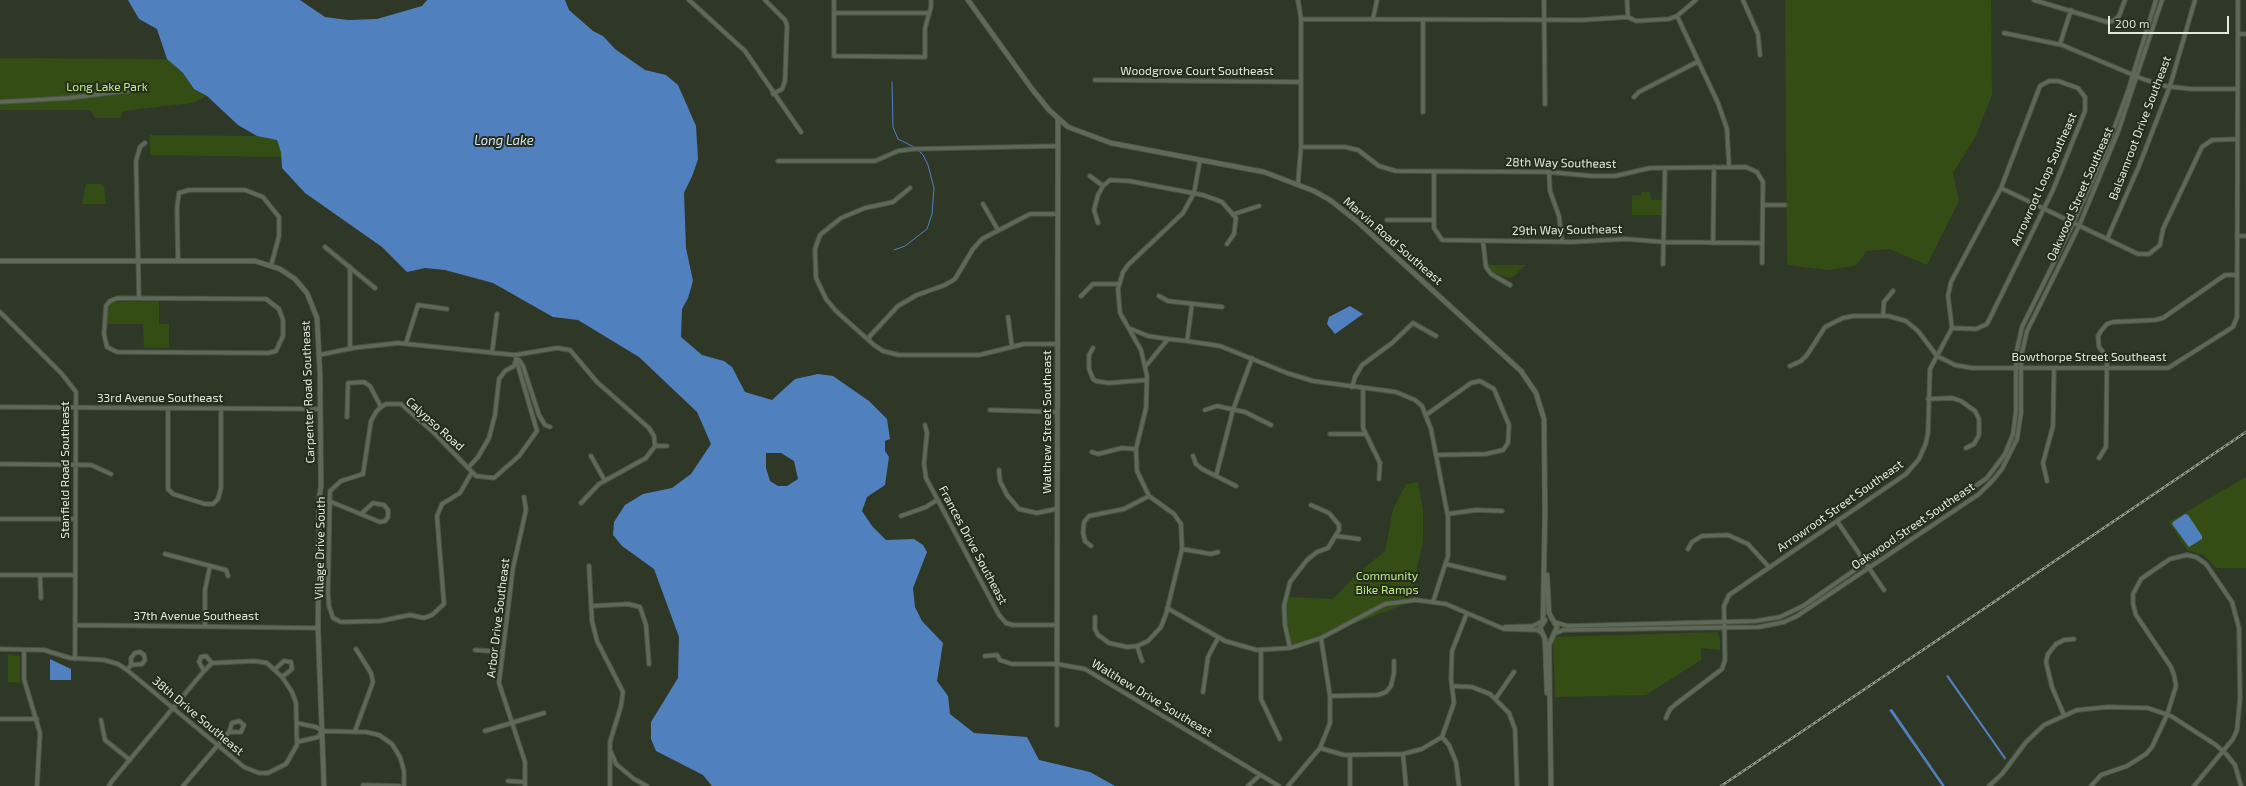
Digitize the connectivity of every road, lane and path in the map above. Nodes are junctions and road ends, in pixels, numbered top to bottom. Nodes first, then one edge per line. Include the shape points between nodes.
1 (689, 0) edge
2 (765, 0) edge
3 (834, 0) edge
4 (930, 0) edge
5 (968, 0) edge
6 (1298, 0) edge
7 (1377, 0) edge
8 (1544, 0) edge
9 (1627, 0) edge
10 (1696, 0) edge
11 (1743, 0) edge
12 (2034, 0) edge
13 (2125, 0) edge
14 (2156, 0) edge
15 (2162, 0) edge
16 (2195, 0) edge
17 (2238, 0) edge
18 (2071, 10) junction
19 (834, 13) junction
20 (929, 14) junction
21 (1677, 16) junction
22 (1628, 17) junction
23 (1301, 19) junction
24 (1373, 19) junction
25 (1423, 19) junction
26 (1544, 20) junction
27 (2004, 33) dead end
28 (2238, 34) junction
29 (2246, 34) edge
30 (2060, 44) junction
31 (1760, 55) dead end
32 (1697, 62) junction
33 (2133, 75) junction
34 (2138, 77) junction
35 (1095, 80) dead end
36 (1299, 82) junction
37 (2170, 86) junction
38 (2237, 89) junction
39 (134, 90) dead end
40 (773, 94) junction
41 (1634, 97) dead end
42 (0, 102) edge
43 (1545, 104) dead end
44 (1422, 112) dead end
45 (1058, 119) junction
46 (801, 132) dead end
47 (2237, 139) junction
48 (145, 143) dead end
49 (1058, 146) junction
50 (1300, 147) junction
51 (1200, 160) junction
52 (778, 161) dead end
53 (1714, 167) junction
54 (1729, 167) junction
55 (1665, 168) junction
56 (1434, 172) junction
57 (1550, 172) junction
58 (1090, 176) dead end
59 (1298, 184) junction
60 (1104, 186) junction
61 (910, 188) dead end
62 (2001, 188) junction
63 (1194, 193) junction
64 (983, 204) dead end
65 (1763, 205) junction
66 (1259, 206) dead end
67 (1785, 206) dead end
68 (2044, 209) junction
69 (1058, 214) junction
70 (1234, 214) junction
71 (1387, 220) dead end
72 (1433, 220) junction
73 (2074, 222) junction
74 (1098, 224) dead end
75 (2079, 226) junction
76 (998, 230) junction
77 (2237, 236) junction
78 (2246, 236) edge
79 (2107, 239) junction
80 (1562, 241) junction
81 (1483, 242) junction
82 (1664, 242) junction
83 (1713, 243) junction
84 (1762, 243) junction
85 (1227, 244) dead end
86 (325, 247) dead end
87 (139, 260) junction
88 (178, 260) junction
89 (0, 261) edge
90 (1762, 263) dead end
91 (1663, 264) dead end
92 (271, 266) junction
93 (350, 267) junction
94 (2237, 275) junction
95 (1119, 284) junction
96 (1510, 285) dead end
97 (375, 288) dead end
98 (1893, 291) dead end
99 (1081, 296) dead end
100 (1159, 296) dead end
101 (139, 298) junction
102 (1192, 304) junction
103 (1222, 308) dead end
104 (447, 309) dead end
105 (0, 312) edge
106 (497, 314) dead end
107 (1883, 316) junction
108 (1008, 318) dead end
109 (1130, 328) junction
110 (1952, 328) junction
111 (1436, 336) dead end
112 (1168, 338) junction
113 (869, 339) junction
114 (1187, 341) junction
115 (406, 343) junction
116 (1058, 344) junction
117 (1012, 347) junction
118 (1093, 348) dead end
119 (350, 349) junction
120 (492, 353) junction
121 (319, 355) junction
122 (1937, 356) junction
123 (516, 357) junction
124 (1252, 358) junction
125 (1790, 366) dead end
126 (1145, 367) junction
127 (2016, 368) junction
128 (2021, 368) junction
129 (2054, 368) junction
130 (2107, 368) junction
131 (1147, 380) junction
132 (1352, 387) junction
133 (1363, 388) junction
134 (1928, 399) junction
135 (0, 407) edge
136 (76, 407) junction
137 (381, 407) junction
138 (168, 408) junction
139 (221, 408) junction
140 (320, 408) junction
141 (990, 410) dead end
142 (1205, 410) dead end
143 (1233, 410) junction
144 (1057, 412) junction
145 (1426, 415) junction
146 (347, 417) dead end
147 (925, 425) dead end
148 (1271, 425) dead end
149 (550, 427) dead end
150 (1330, 434) dead end
151 (1365, 434) junction
152 (655, 446) junction
153 (667, 446) dead end
154 (1966, 448) dead end
155 (1136, 449) junction
156 (1092, 452) dead end
157 (1437, 455) junction
158 (591, 456) dead end
159 (1193, 456) dead end
160 (2099, 458) dead end
161 (0, 464) edge
162 (75, 464) junction
163 (468, 468) junction
164 (999, 470) dead end
165 (472, 472) junction
166 (111, 474) dead end
167 (1216, 476) junction
168 (1378, 479) dead end
169 (605, 481) junction
170 (2047, 481) dead end
171 (1236, 486) dead end
172 (1149, 496) junction
173 (524, 497) dead end
174 (938, 500) junction
175 (329, 501) junction
176 (580, 503) dead end
177 (1311, 505) dead end
178 (1056, 509) junction
179 (1502, 511) dead end
180 (361, 514) junction
181 (1448, 514) junction
182 (901, 516) dead end
183 (0, 519) edge
184 (74, 519) junction
185 (1837, 521) junction
186 (1336, 536) junction
187 (1359, 539) dead end
188 (1091, 546) dead end
189 (1182, 549) junction
190 (1545, 550) junction
191 (1688, 550) dead end
192 (1218, 552) dead end
193 (165, 554) dead end
194 (1866, 563) junction
195 (1446, 564) junction
196 (210, 566) junction
197 (589, 566) dead end
198 (1769, 567) junction
199 (1869, 568) junction
200 (0, 575) edge
201 (40, 575) junction
202 (75, 575) junction
203 (228, 576) dead end
204 (1504, 578) dead end
205 (1884, 590) dead end
206 (41, 598) dead end
207 (1433, 602) junction
208 (591, 606) junction
209 (1167, 608) junction
210 (1467, 614) junction
211 (1095, 617) dead end
212 (1554, 621) junction
213 (1542, 622) junction
214 (1724, 622) junction
215 (75, 625) junction
216 (1056, 625) junction
217 (205, 626) junction
218 (1500, 626) junction
219 (318, 628) junction
220 (1724, 628) junction
221 (1542, 634) junction
222 (1554, 634) junction
223 (1218, 638) junction
224 (1321, 638) junction
225 (2074, 639) dead end
226 (1138, 646) junction
227 (1290, 648) junction
228 (0, 649) edge
229 (356, 649) dead end
230 (24, 650) junction
231 (475, 650) dead end
232 (1261, 650) junction
233 (503, 652) junction
234 (985, 656) dead end
235 (75, 659) junction
236 (1142, 661) dead end
237 (1394, 661) dead end
238 (212, 663) junction
239 (649, 664) dead end
240 (1056, 664) junction
241 (131, 666) junction
242 (275, 669) junction
243 (127, 670) junction
244 (204, 671) junction
245 (1514, 672) dead end
246 (282, 677) junction
247 (1452, 686) junction
248 (1203, 692) dead end
249 (1330, 696) junction
250 (1496, 698) junction
251 (173, 708) junction
252 (1549, 710) junction
253 (544, 713) dead end
254 (2064, 715) junction
255 (2167, 715) junction
256 (1666, 718) dead end
257 (0, 719) edge
258 (37, 719) junction
259 (101, 720) dead end
260 (511, 722) junction
261 (297, 723) junction
262 (1057, 725) dead end
263 (322, 731) junction
264 (355, 731) junction
265 (485, 731) dead end
266 (229, 732) junction
267 (1442, 737) junction
268 (1280, 739) dead end
269 (297, 742) junction
270 (217, 745) junction
271 (1320, 748) junction
272 (610, 751) junction
273 (2223, 751) junction
274 (1404, 754) junction
275 (1350, 755) junction
276 (130, 760) junction
277 (1260, 775) junction
278 (508, 781) dead end
279 (525, 784) edge
280 (37, 786) edge
281 (109, 786) edge
282 (183, 786) edge
283 (324, 786) edge
284 (363, 786) edge
285 (399, 786) edge
286 (404, 786) edge
287 (610, 786) edge
288 (647, 786) edge
289 (1248, 786) edge
290 (1279, 786) edge
291 (1288, 786) edge
292 (1350, 786) edge
293 (1406, 786) edge
294 (1459, 786) edge
295 (1517, 786) edge
296 (1551, 786) edge
297 (1989, 786) edge
298 (2091, 786) edge
299 (2194, 786) edge
300 (2241, 786) edge

1 - 40 street via 740,46
2 - 40 street via 785,20 787,26 786,82 782,89
3 - 19 street
4 - 20 street
5 - 45 street, Marvin Road Southeast via 1028,84
6 - 23 street
7 - 24 street
8 - 26 street
9 - 22 street
10 - 21 street
11 - 31 street via 1758,34
12 - 18 street
13 - 18 street via 2119,16 2113,21 2107,22
14 - 33 street, Oakwood Street Southeast
15 - 34 street, Oakwood Street Southeast
16 - 37 street, Balsamroot Drive Southeast
17 - 28 street, Bowthorpe Street Southeast
18 - 30 street
19 - 20 street
19 - 20 street via 834,56 925,57 925,28
21 - 22 street via 1669,19 1636,21
21 - 32 street
22 - 26 street
23 - 24 street
23 - 36 street
24 - 25 street
25 - 26 street
25 - 44 street
26 - 43 street
27 - 30 street
28 - 29 street
28 - 38 street, Bowthorpe Street Southeast
30 - 33 street
32 - 41 street
32 - 54 street via 1718,103 1727,129
33 - 34 street
33 - 73 street, Oakwood Street Southeast via 2107,148
34 - 37 street
34 - 75 street, Oakwood Street Southeast
35 - 36 street, Woodgrove Court Southeast
36 - 50 street
37 - 38 street via 2191,89
37 - 79 street, Balsamroot Drive Southeast
38 - 47 street, Bowthorpe Street Southeast
39 - 42 street via 69,98
40 - 46 street
45 - 49 street, Walthew Street Southeast
45 - 51 street, Marvin Road Southeast via 1076,132 1102,141
47 - 77 street, Bowthorpe Street Southeast
47 - 79 street via 2212,140 2202,147 2163,229 2160,245 2154,252 2138,254
48 - 87 street via 137,153 136,161
49 - 52 street via 913,149 898,151 875,161
49 - 69 street, Walthew Street Southeast
50 - 56 street, 28th Way Southeast via 1345,147 1358,150 1388,170
50 - 59 street
51 - 59 street, Marvin Road Southeast via 1264,172
51 - 63 street
53 - 54 street, 28th Way Southeast
53 - 55 street, 28th Way Southeast
53 - 83 street
54 - 65 street, 28th Way Southeast via 1746,167 1757,172 1763,182
55 - 57 street, 28th Way Southeast via 1650,168 1616,176
55 - 82 street
56 - 57 street, 28th Way Southeast
56 - 72 street, 29th Way Southeast
57 - 80 street via 1550,191 1559,216
58 - 60 street
59 - 190 street, Marvin Road Southeast via 1330,200 1356,221 1500,350 1529,381 1540,401 1544,419
60 - 63 street via 1110,180 1120,180
60 - 74 street via 1098,195 1094,210
61 - 113 street via 893,202 865,208 841,218 825,229 817,240 817,284 836,311
62 - 68 street
62 - 68 street, Arrowroot Loop Southeast via 2040,86 2052,80 2075,87 2081,90 2085,98 2086,111
62 - 110 street, Arrowroot Loop Southeast via 1949,289 1948,303
63 - 70 street via 1222,202
63 - 95 street via 1179,218 1128,265
64 - 76 street
65 - 67 street
65 - 84 street, 28th Way Southeast
66 - 70 street
68 - 73 street
68 - 110 street, Arrowroot Loop Southeast via 1987,324 1976,329
69 - 76 street via 1030,214
69 - 116 street, Walthew Street Southeast
70 - 85 street via 1234,234
71 - 72 street
72 - 81 street, 29th Way Southeast via 1434,228 1442,240
73 - 75 street
73 - 127 street, Oakwood Street Southeast via 2022,327 2016,354
75 - 79 street
75 - 128 street, Oakwood Street Southeast via 2031,318 2022,347
76 - 113 street via 975,246 952,281 898,306
77 - 78 street
77 - 94 street, Bowthorpe Street Southeast
80 - 81 street, 29th Way Southeast
80 - 82 street, 29th Way Southeast via 1626,239
81 - 96 street via 1486,267 1491,274
82 - 83 street, 29th Way Southeast
82 - 91 street
83 - 84 street, 29th Way Southeast
84 - 90 street, 28th Way Southeast
86 - 93 street
87 - 88 street, Carpenter Road Southeast
87 - 89 street, Carpenter Road Southeast
87 - 101 street
88 - 92 street, Carpenter Road Southeast via 246,260
88 - 92 street via 179,193 189,190 245,190 263,197 279,217 279,236
92 - 121 street, Carpenter Road Southeast via 294,279 311,301 317,318
93 - 97 street
93 - 119 street
94 - 130 street, Bowthorpe Street Southeast via 2237,316 2233,327 2168,368
94 - 130 street via 2225,275 2163,318 2107,324 2098,336 2099,347 2107,357
95 - 99 street via 1093,284
95 - 109 street via 1120,313
98 - 107 street via 1884,302
100 - 102 street via 1168,301
101 - 101 street via 118,298 106,306 105,343 117,352 268,353 276,351 283,336 279,309 266,299
102 - 103 street
102 - 114 street
104 - 115 street via 418,305
105 - 136 street, Stanfield Road Southeast via 73,387 76,392
106 - 120 street
107 - 122 street, Bowthorpe Street Southeast via 1896,317 1912,325
107 - 125 street, Bowthorpe Street Southeast via 1853,316 1832,322 1820,334 1807,355
108 - 117 street
109 - 112 street via 1148,336
109 - 126 street via 1142,350
110 - 122 street
111 - 132 street via 1413,323 1392,343 1362,365
112 - 114 street
112 - 126 street
113 - 117 street via 884,351 899,355 979,355
114 - 124 street via 1220,346
115 - 119 street
115 - 120 street
116 - 117 street via 1024,344
116 - 144 street, Walthew Street Southeast
118 - 131 street via 1089,355 1089,369 1096,381 1108,383
119 - 121 street
120 - 123 street
121 - 140 street, Carpenter Road Southeast
122 - 127 street, Bowthorpe Street Southeast via 1962,367
122 - 134 street, Arrowroot Street Southeast via 1930,369
123 - 149 street via 523,366 538,415
123 - 152 street via 556,348 570,350 597,382 649,428 654,436
123 - 163 street via 514,366 505,371 499,380 489,438
123 - 165 street via 537,431 519,456 494,478 476,476
124 - 132 street via 1302,378
124 - 143 street
126 - 131 street
127 - 128 street, Bowthorpe Street Southeast
127 - 194 street, Oakwood Street Southeast via 2016,421 1997,466 1980,485
128 - 129 street, Bowthorpe Street Southeast
128 - 199 street, Oakwood Street Southeast via 2020,424 2017,439 2002,469 1979,494
129 - 130 street, Bowthorpe Street Southeast
129 - 170 street via 2053,426 2043,463 2043,473
130 - 160 street via 2106,447
131 - 155 street via 1146,408
132 - 133 street
133 - 145 street via 1409,396 1422,406
133 - 151 street via 1361,414
134 - 154 street via 1952,398 1975,411 1979,419 1979,435 1974,444
134 - 185 street, Arrowroot Street Southeast via 1926,443 1914,466
135 - 136 street, 33rd Avenue Southeast
136 - 138 street, 33rd Avenue Southeast
136 - 162 street, Stanfield Road Southeast
137 - 146 street via 370,386 364,382 348,383
137 - 163 street, Calypso Road via 390,403 401,404
137 - 175 street, Village Drive South via 371,421 363,474 341,480 330,491
138 - 139 street, 33rd Avenue Southeast
138 - 139 street via 168,489 173,494 205,504 213,504 218,499 221,488
139 - 140 street, 33rd Avenue Southeast
140 - 219 street, Carpenter Road Southeast
141 - 144 street
142 - 143 street via 1217,406
143 - 148 street via 1259,418
143 - 167 street
144 - 178 street, Walthew Street Southeast
145 - 157 street
145 - 157 street via 1471,383 1480,381 1494,390 1509,425 1508,443 1503,450 1486,454
147 - 174 street, Frances Drive Southeast via 926,478
150 - 151 street
151 - 168 street via 1380,463
152 - 153 street
152 - 169 street via 646,458
155 - 156 street via 1122,448 1098,454
155 - 172 street via 1136,471
157 - 181 street
158 - 169 street
159 - 167 street via 1196,464
161 - 162 street
162 - 166 street via 91,465
162 - 184 street, Stanfield Road Southeast
163 - 165 street, Calypso Road
164 - 178 street via 1004,488 1019,509 1037,513
165 - 175 street, Village Drive South via 463,489 442,504 437,516 444,604 432,615 424,618 410,615 380,621 341,622 333,618 328,594
167 - 171 street
169 - 176 street via 595,487
172 - 188 street via 1124,509 1089,516 1084,522 1083,533 1085,541
172 - 189 street via 1174,514 1181,524
173 - 233 street, Arbor Drive Southeast via 526,510 513,568
174 - 182 street
174 - 216 street, Frances Drive Southeast via 989,599 1006,623 1021,626
175 - 180 street
177 - 186 street via 1329,512 1339,525
178 - 216 street, Walthew Street Southeast
179 - 181 street via 1476,510
180 - 180 street via 380,522 388,517 388,510 384,505 373,503
181 - 195 street via 1450,535
183 - 184 street
184 - 202 street, Stanfield Road Southeast
185 - 194 street
185 - 198 street, Arrowroot Street Southeast
186 - 187 street
186 - 227 street via 1328,548 1307,560 1290,582 1284,606
189 - 192 street via 1211,554
189 - 209 street
190 - 212 street, Marvin Road Southeast via 1548,608
190 - 213 street, Marvin Road Southeast
191 - 198 street via 1692,542 1702,536 1728,536 1748,544
193 - 196 street
194 - 199 street
194 - 214 street, Oakwood Street Southeast via 1791,612 1766,620
195 - 204 street
195 - 207 street
196 - 203 street via 226,570
196 - 217 street via 205,590
197 - 208 street
198 - 214 street, Arrowroot Street Southeast via 1729,595 1724,606
199 - 205 street
199 - 220 street, Oakwood Street Southeast via 1784,622 1759,627
200 - 201 street
201 - 202 street
201 - 206 street
202 - 215 street, Stanfield Road Southeast
207 - 210 street
207 - 224 street via 1416,600 1384,604
208 - 239 street via 628,604 640,607 646,625
208 - 272 street via 597,640 623,692
209 - 223 street
209 - 226 street via 1156,634
210 - 218 street
210 - 247 street via 1452,651
211 - 226 street via 1095,629 1103,639 1116,646
212 - 213 street via 1548,619
212 - 214 street, Oakwood Street Southeast via 1566,626
212 - 222 street via 1557,627
213 - 218 street via 1533,626
213 - 221 street
214 - 220 street, Arrowroot Street Southeast
215 - 217 street, 37th Avenue Southeast
215 - 235 street, Stanfield Road Southeast
216 - 240 street, Walthew Street Southeast
217 - 219 street, 37th Avenue Southeast
218 - 221 street via 1514,630 1537,630
219 - 263 street, Carpenter Road Southeast
220 - 222 street, Oakwood Street Southeast via 1563,630
220 - 256 street, Arrowroot Street Southeast via 1725,660 1722,669 1670,709
221 - 222 street
221 - 252 street
222 - 252 street via 1549,644
223 - 232 street via 1241,647
223 - 248 street via 1208,656
224 - 227 street
224 - 249 street
225 - 254 street via 2056,644 2048,654 2046,662 2052,687
226 - 236 street
227 - 232 street
228 - 230 street, 38th Drive Southeast
229 - 264 street via 371,673 373,682
230 - 235 street, 38th Drive Southeast via 44,650
230 - 258 street via 24,679
231 - 233 street
232 - 268 street via 1261,699
233 - 260 street, Arbor Drive Southeast via 499,683
234 - 240 street, Walthew Drive Southeast via 997,655 1000,660 1012,664
235 - 243 street, 38th Drive Southeast via 104,660
237 - 249 street via 1391,686 1386,692 1378,695
238 - 242 street via 261,661
238 - 244 street
238 - 244 street via 206,656 201,656 199,662
240 - 262 street, Walthew Street Southeast
240 - 277 street, Walthew Drive Southeast via 1085,669
241 - 241 street via 142,664 145,660 144,655 135,652 131,658
241 - 243 street
242 - 246 street, 38th Drive Southeast
242 - 246 street via 284,661 291,662 292,669
243 - 251 street, 38th Drive Southeast
244 - 251 street
245 - 250 street
246 - 261 street, 38th Drive Southeast via 296,704
247 - 250 street via 1472,687
247 - 267 street via 1452,711
249 - 271 street via 1330,723
250 - 295 street via 1513,721
251 - 270 street, 38th Drive Southeast
251 - 276 street
252 - 296 street
253 - 260 street
254 - 255 street via 2089,708 2108,707 2148,708
254 - 297 street via 2044,725 2031,737 2002,774
255 - 273 street
255 - 273 street via 2176,686 2174,675 2136,615 2133,594 2141,579 2170,559 2186,555 2196,557 2206,564 2232,602 2238,622 2239,721 2233,739
255 - 298 street via 2146,754 2127,766 2101,774
257 - 258 street
258 - 280 street via 40,739
259 - 276 street via 105,740
260 - 265 street
260 - 279 street, Arbor Drive Southeast via 525,762
261 - 263 street
261 - 269 street, 38th Drive Southeast
263 - 264 street
263 - 269 street via 318,737
263 - 283 street, Carpenter Road Southeast
264 - 286 street via 379,735 392,744 400,757 404,771
266 - 266 street via 241,732 244,725 239,721 233,722
266 - 270 street
267 - 274 street via 1422,749
267 - 294 street via 1455,758
269 - 270 street, 38th Drive Southeast via 286,764 277,770 264,773 244,767
270 - 282 street
271 - 275 street
271 - 291 street
272 - 287 street
272 - 288 street via 616,764
273 - 299 street
273 - 300 street via 2234,765
274 - 275 street
274 - 293 street
275 - 292 street
276 - 281 street
277 - 289 street
277 - 290 street, Walthew Drive Southeast
278 - 279 street
284 - 285 street

